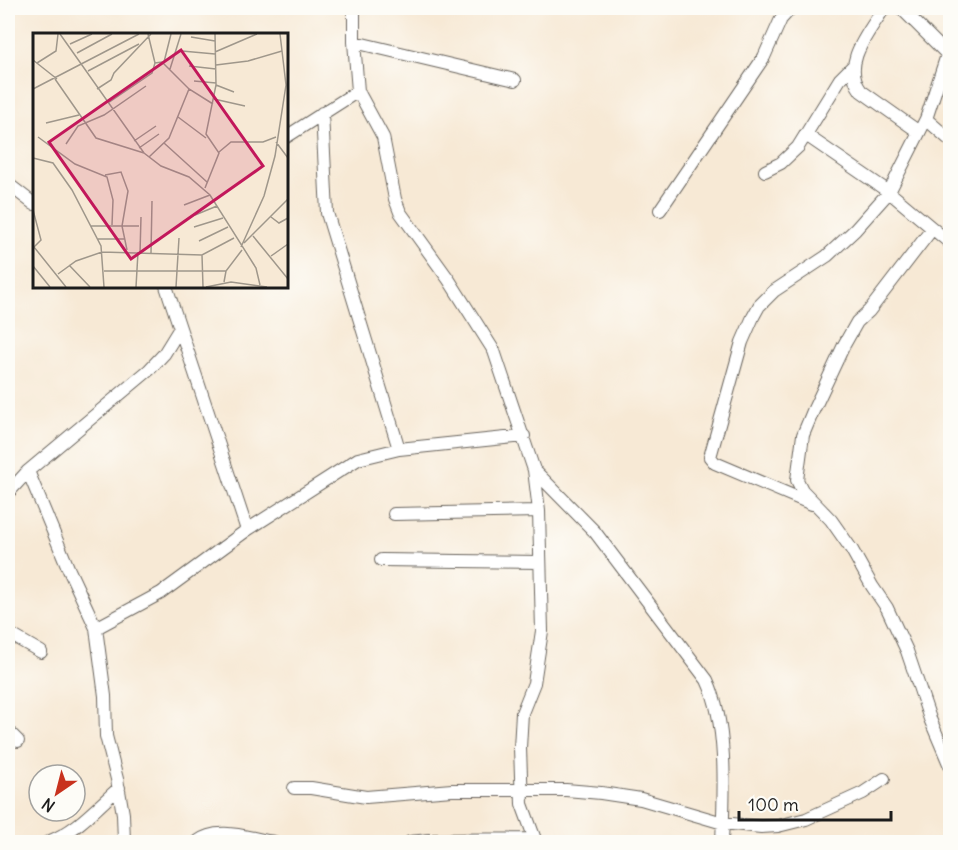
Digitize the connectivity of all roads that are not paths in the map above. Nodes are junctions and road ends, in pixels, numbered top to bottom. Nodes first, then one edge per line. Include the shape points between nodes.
1 (354, 8) edge
2 (791, 8) edge
3 (884, 8) edge
4 (903, 8) edge
5 (354, 42) junction
6 (949, 56) edge
7 (854, 65) junction
8 (515, 80) dead end
9 (358, 91) junction
10 (321, 113) junction
11 (926, 119) junction
12 (919, 132) junction
13 (288, 135) edge
14 (806, 135) junction
15 (951, 140) edge
16 (765, 171) dead end
17 (8, 183) edge
18 (889, 192) junction
19 (33, 203) edge
20 (660, 210) dead end
21 (932, 229) junction
22 (951, 243) edge
23 (167, 288) edge
24 (180, 328) junction
25 (524, 436) junction
26 (399, 449) junction
27 (534, 470) junction
28 (28, 471) junction
29 (8, 493) edge
30 (819, 506) junction
31 (539, 511) junction
32 (394, 514) dead end
33 (247, 530) junction
34 (381, 560) dead end
35 (539, 562) junction
36 (96, 628) junction
37 (8, 633) edge
38 (41, 652) dead end
39 (8, 731) edge
40 (18, 741) dead end
41 (951, 766) edge
42 (884, 779) dead end
43 (119, 788) junction
44 (294, 788) dead end
45 (521, 791) junction
46 (723, 823) junction
47 (536, 841) edge
48 (48, 843) edge
49 (124, 843) edge
50 (197, 843) edge
51 (274, 843) edge
52 (410, 843) edge
53 (722, 843) edge

1 - 5 street
2 - 20 street via 781,19 764,57
3 - 7 street
4 - 6 street
5 - 8 street
5 - 9 street
6 - 11 street
7 - 12 street via 861,91
7 - 14 street via 840,79
9 - 10 street
9 - 25 street via 383,137 400,212 494,351
10 - 13 street
10 - 26 street via 327,213
11 - 12 street
11 - 15 street
12 - 18 street
14 - 16 street via 781,163
14 - 18 street
17 - 19 street
18 - 21 street
18 - 30 street via 827,256 774,291 759,306 742,342 710,451 715,463
21 - 22 street
21 - 30 street via 857,322 803,435 797,480
23 - 24 street
24 - 28 street via 149,370
24 - 33 street
25 - 26 street
25 - 27 street
26 - 33 street via 358,459
27 - 31 street
27 - 46 street via 595,532 707,680 721,726
28 - 29 street
28 - 36 street
30 - 41 street via 852,550 891,616
31 - 32 street
31 - 35 street
33 - 36 street via 161,593
34 - 35 street
35 - 45 street via 542,642 534,683 522,713
36 - 43 street via 106,736
37 - 38 street
39 - 40 street
42 - 46 street via 806,819 761,828
43 - 48 street via 79,826
43 - 49 street
44 - 45 street via 366,797 452,790
45 - 46 street via 566,790 641,799
45 - 47 street via 524,814
46 - 53 street
47 - 52 street
50 - 51 street via 220,834

